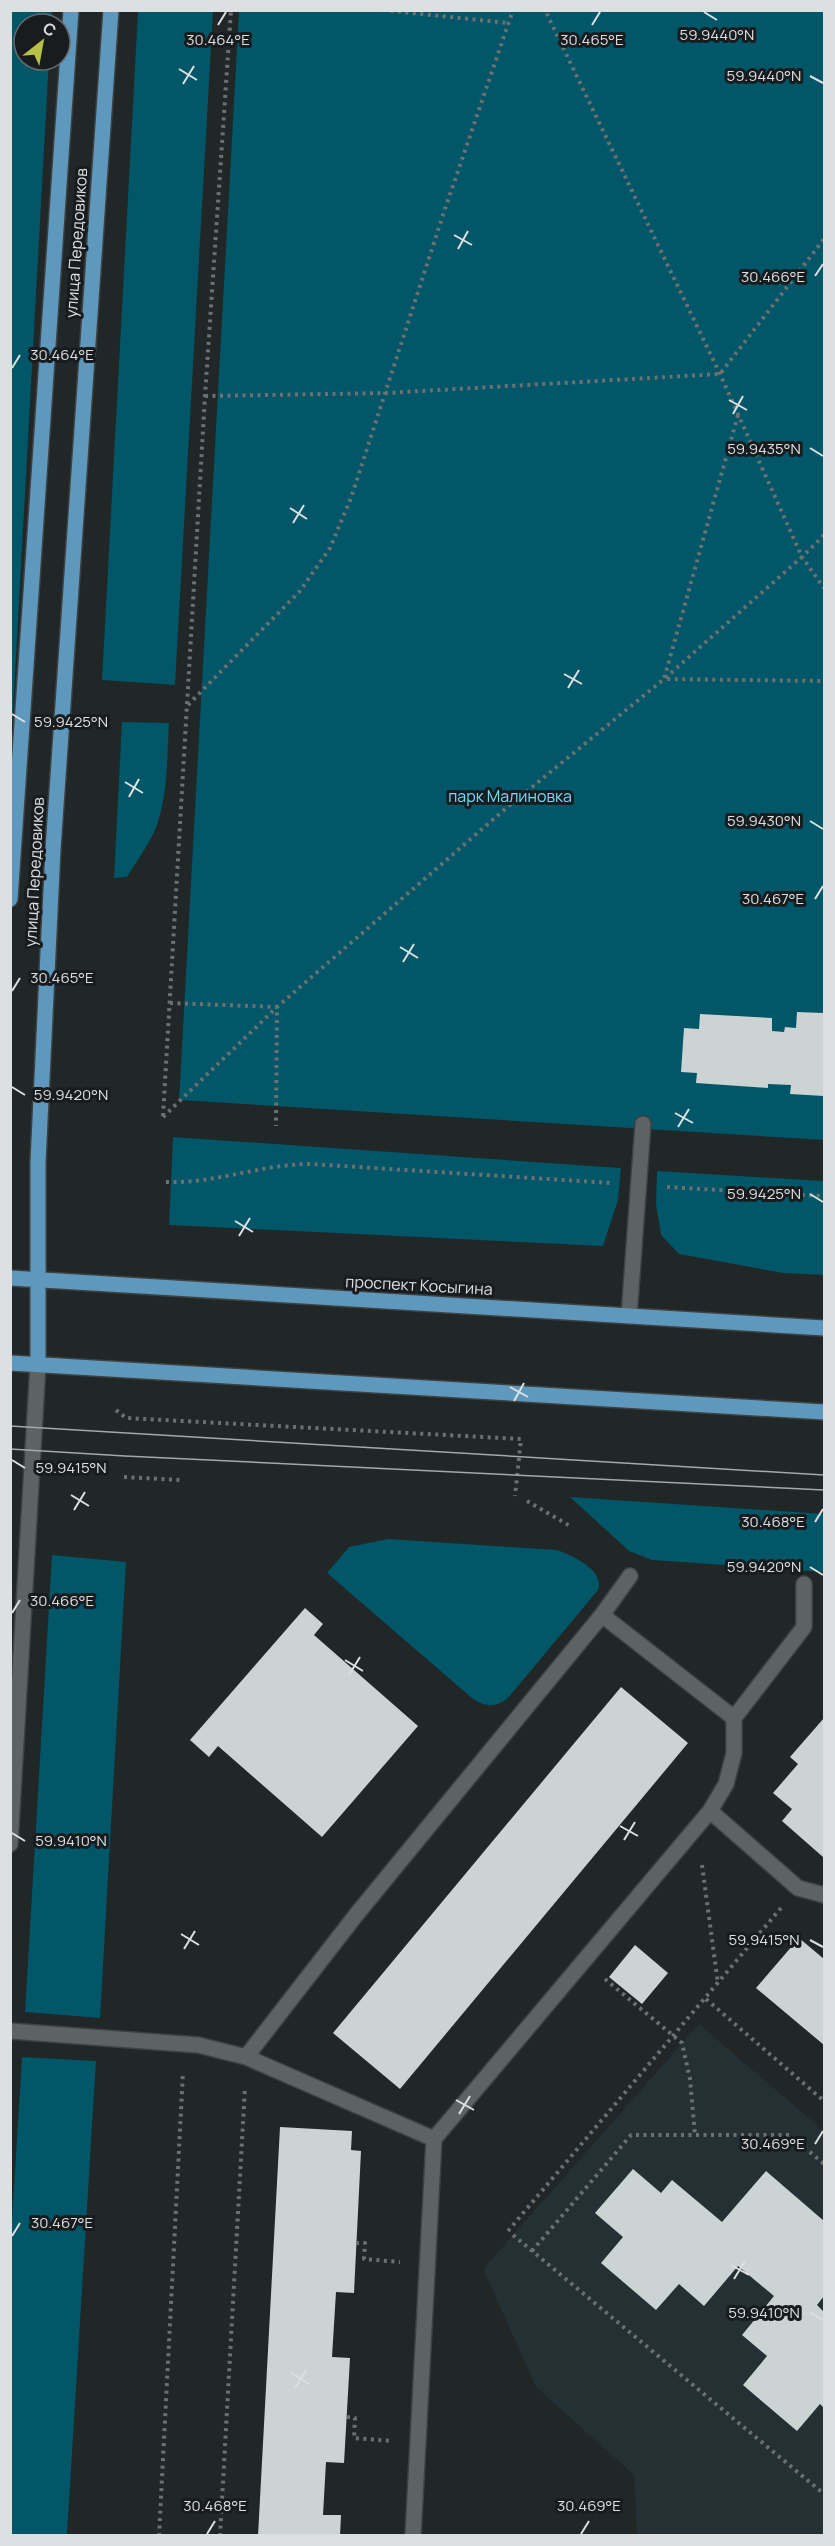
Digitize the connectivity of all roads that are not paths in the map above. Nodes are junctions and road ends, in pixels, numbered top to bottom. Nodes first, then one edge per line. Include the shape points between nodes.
1 (71, 10) edge
2 (111, 10) edge
3 (10, 899) edge
4 (643, 1124) dead end
5 (10, 1278) edge
6 (37, 1279) junction
7 (629, 1316) junction
8 (825, 1328) edge
9 (10, 1363) edge
10 (38, 1364) junction
11 (825, 1412) edge
12 (630, 1576) dead end
13 (804, 1584) dead end
14 (602, 1615) junction
15 (734, 1718) junction
16 (710, 1811) junction
17 (10, 1844) edge
18 (825, 1895) edge
19 (10, 2031) edge
20 (246, 2057) junction
21 (434, 2139) junction
22 (413, 2535) edge

1 - 3 main road, улица Передовиков
2 - 6 main road, улица Передовиков via 53,849 38,1162
4 - 7 street
5 - 6 main road, проспект Косыгина
6 - 7 main road, проспект Косыгина
6 - 10 main road, улица Передовиков
7 - 8 main road, проспект Косыгина
9 - 10 main road
10 - 11 main road
10 - 17 street, улица Передовиков
12 - 14 street
13 - 15 street via 804,1627
14 - 15 street
14 - 20 street via 363,1906
15 - 16 street via 734,1753 726,1784
16 - 18 street via 798,1888
16 - 21 street
19 - 20 street via 184,2044
20 - 21 street
21 - 22 street

